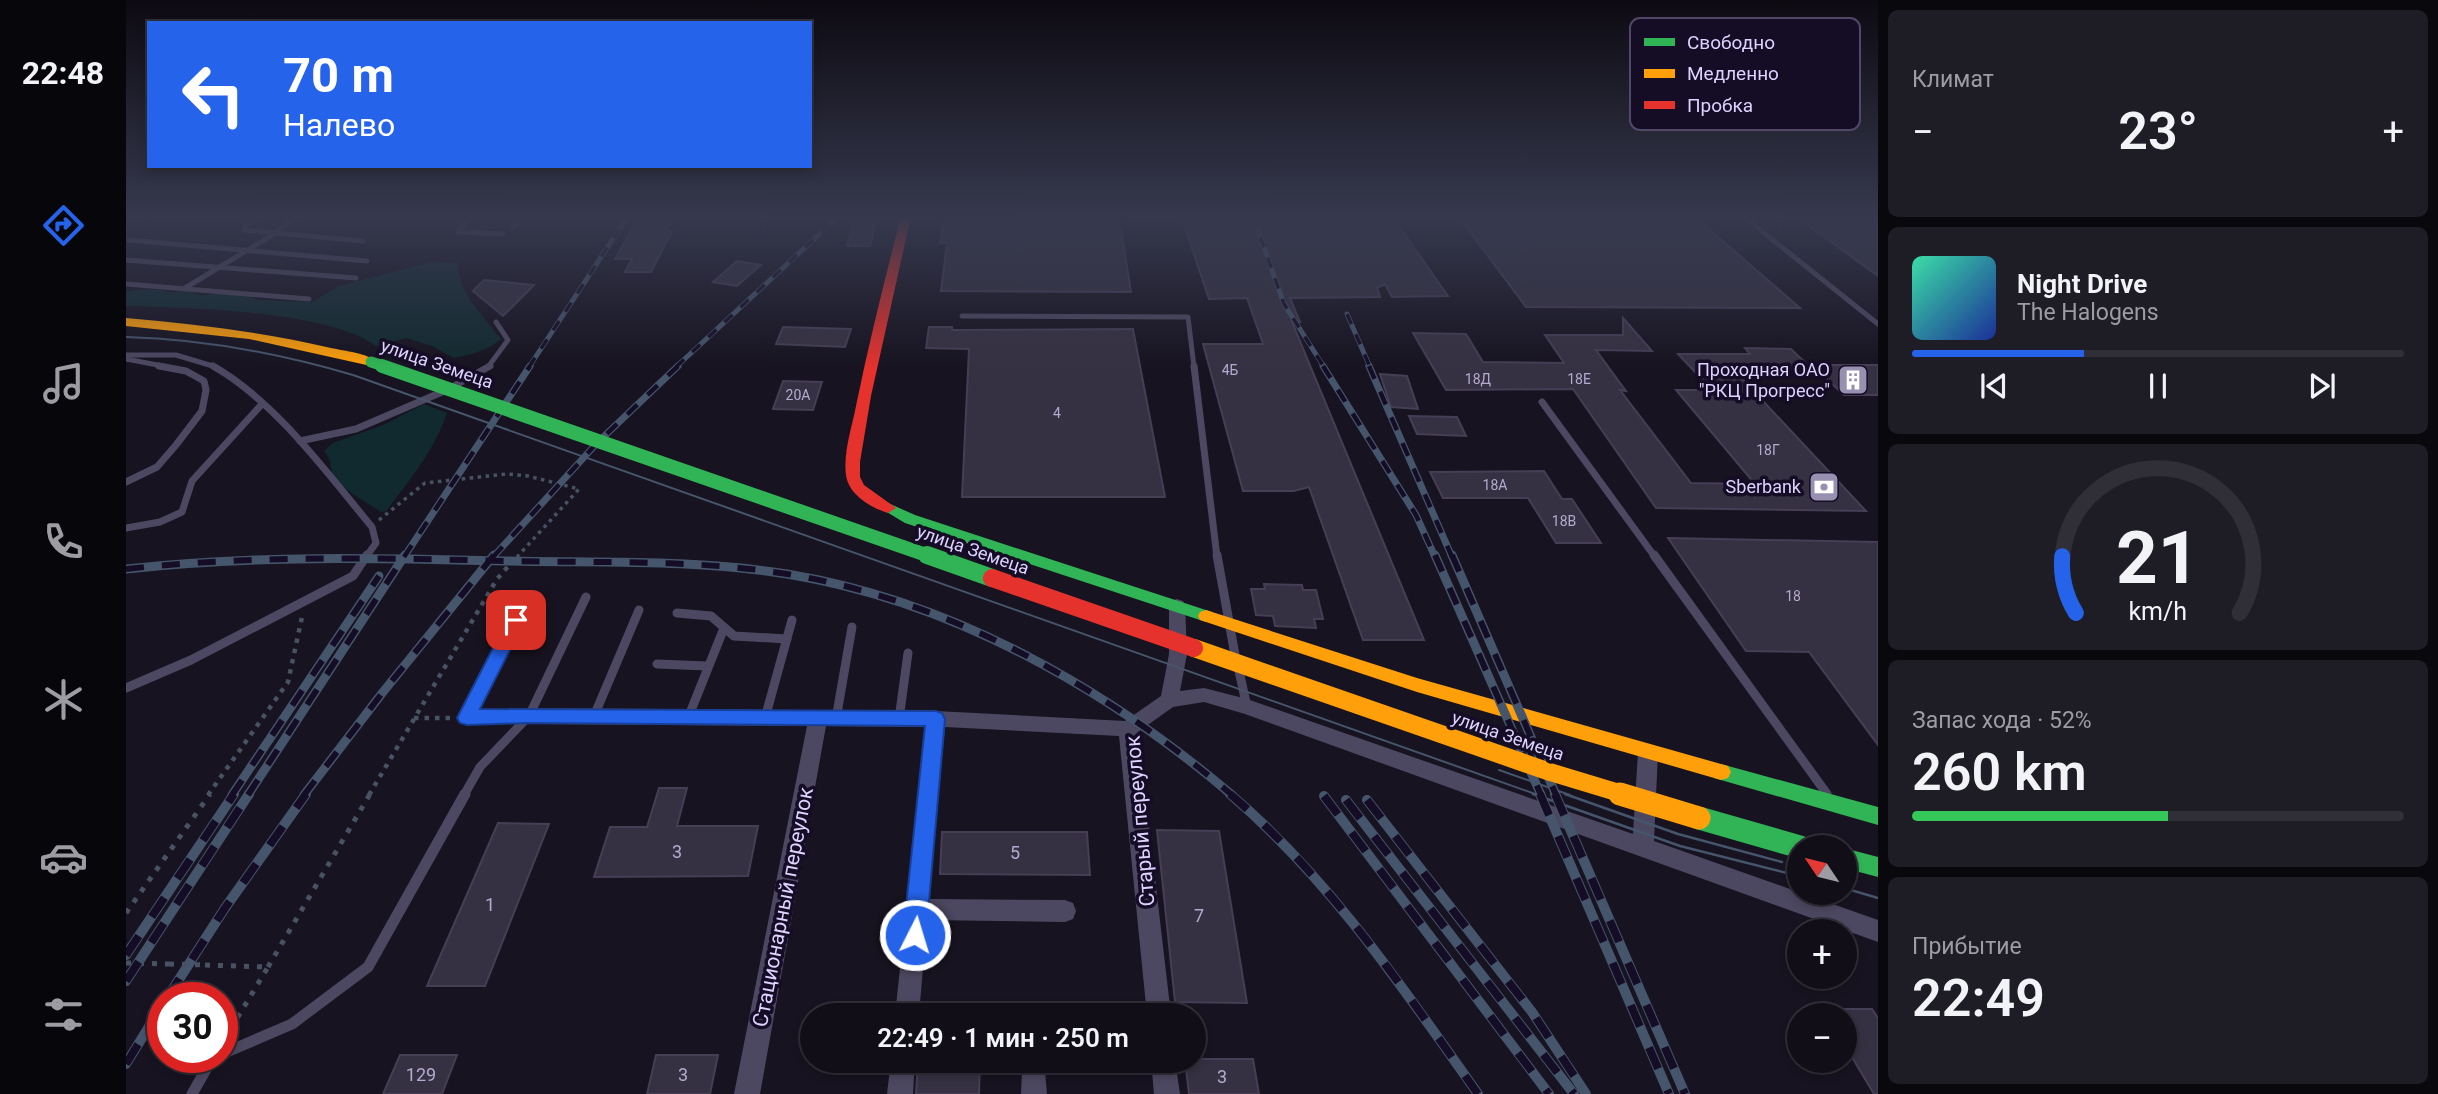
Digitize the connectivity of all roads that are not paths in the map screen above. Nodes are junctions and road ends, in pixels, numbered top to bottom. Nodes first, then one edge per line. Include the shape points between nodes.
1 (197, 267) edge
2 (219, 267) edge
3 (895, 267) edge
4 (1807, 267) edge
5 (216, 269) junction
6 (356, 278) dead end
7 (126, 284) edge
8 (183, 289) junction
9 (309, 299) dead end
10 (962, 316) dead end
11 (126, 322) edge
12 (496, 322) dead end
13 (1878, 324) edge
14 (126, 357) edge
15 (1542, 402) dead end
16 (262, 404) junction
17 (300, 441) junction
18 (126, 482) edge
19 (126, 528) edge
20 (528, 595) dead end
21 (586, 597) dead end
22 (1177, 605) junction
23 (639, 610) dead end
24 (677, 613) dead end
25 (792, 620) dead end
26 (1227, 622) junction
27 (724, 628) junction
28 (852, 628) dead end
29 (787, 639) junction
30 (908, 653) dead end
31 (657, 664) dead end
32 (707, 666) junction
33 (126, 688) edge
34 (1169, 700) junction
35 (1247, 708) junction
36 (529, 716) junction
37 (594, 716) junction
38 (688, 718) junction
39 (765, 718) junction
40 (827, 719) junction
41 (899, 719) junction
42 (936, 719) junction
43 (1128, 729) junction
44 (1648, 752) junction
45 (1835, 805) junction
46 (1878, 816) edge
47 (1787, 844) edge
48 (1643, 847) junction
49 (1857, 861) edge
50 (1878, 867) edge
51 (917, 909) junction
52 (1065, 911) dead end
53 (1878, 931) edge
54 (908, 1003) edge
55 (1157, 1003) edge
56 (238, 1047) edge
57 (204, 1073) edge
58 (902, 1073) edge
59 (1034, 1073) edge
60 (1165, 1073) edge
61 (192, 1094) edge
62 (747, 1094) edge
63 (900, 1094) edge
64 (1034, 1094) edge
65 (1167, 1094) edge

1 - 5 lane
2 - 5 lane
3 - 22 main road via 852,475 866,497 910,519
4 - 13 lane
5 - 6 lane
5 - 8 lane
7 - 8 lane
8 - 9 lane
10 - 26 lane via 1188,317
11 - 47 main road, улица Земеца, bridge via 275,336 371,362 1550,772
12 - 17 lane via 508,340 482,372 363,428
14 - 16 lane via 150,352 203,361 225,372
14 - 18 lane via 186,371 204,381 206,390 202,411 157,467
15 - 45 lane
16 - 17 lane
16 - 19 lane via 192,481 182,512 160,522
17 - 33 lane via 372,527 376,543 353,576 191,660
20 - 36 lane via 467,718
21 - 36 lane
22 - 26 main road
22 - 34 street via 1178,654
23 - 37 lane
24 - 27 lane via 711,616
25 - 29 lane
26 - 35 lane
26 - 44 main road via 1417,685
27 - 29 lane via 734,636
27 - 32 lane
28 - 40 lane
29 - 39 lane
30 - 41 lane
31 - 32 lane
32 - 38 lane
34 - 35 street via 1204,695
34 - 43 street, Старый переулок
35 - 48 street
36 - 37 street
36 - 56 lane via 480,767 368,967 292,1024
37 - 38 street
38 - 39 street
39 - 40 street
40 - 41 street
40 - 62 street, Стационарный переулок
41 - 42 street
42 - 43 street
42 - 51 street
43 - 55 street, Старый переулок
44 - 45 main road
44 - 48 street
45 - 46 main road
48 - 53 street
49 - 50 main road
51 - 52 street
51 - 54 street
57 - 61 lane
58 - 63 street
59 - 64 street
60 - 65 street

